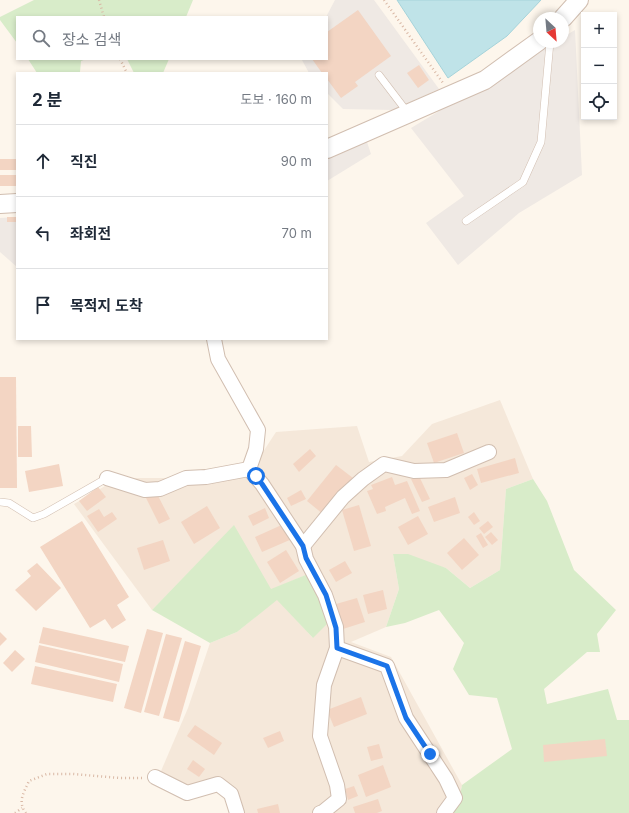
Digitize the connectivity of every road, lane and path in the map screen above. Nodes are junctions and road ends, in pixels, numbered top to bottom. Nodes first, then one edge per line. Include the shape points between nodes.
1 (99, 0) edge
2 (384, 0) edge
3 (579, 0) edge
4 (568, 12) edge
5 (104, 16) edge
6 (533, 45) edge
7 (549, 48) edge
8 (120, 60) edge
9 (126, 72) edge
10 (379, 75) dead end
11 (452, 94) junction
12 (408, 113) junction
13 (328, 148) edge
14 (0, 204) edge
15 (16, 204) edge
16 (466, 221) dead end
17 (214, 340) edge
18 (490, 452) dead end
19 (249, 469) junction
20 (107, 478) joint
21 (0, 502) edge
22 (303, 546) junction
23 (337, 648) junction
24 (155, 777) joint
25 (22, 808) junction
26 (15, 813) edge
27 (26, 813) edge
28 (237, 813) edge
29 (320, 813) edge
30 (444, 813) edge

1 - 5 path
2 - 11 path
3 - 4 street
6 - 11 street via 485,80
7 - 16 lane via 541,142 523,182
8 - 9 path
10 - 12 lane
11 - 12 street
12 - 13 street
14 - 15 street
17 - 19 street via 218,359 258,430 256,449
18 - 22 street via 446,470 414,471 384,464 343,497
19 - 20 street via 186,478 160,489 145,490
19 - 22 street via 262,484
20 - 21 lane via 33,518 9,503
22 - 23 street via 306,558 326,595 336,628
23 - 29 street via 324,684 320,736 337,785 339,799
23 - 30 street via 387,666 406,718 446,779 455,798
24 - 25 path via 47,774 29,781 21,796
24 - 28 street via 187,793 218,784 231,794
25 - 26 path
25 - 27 path

